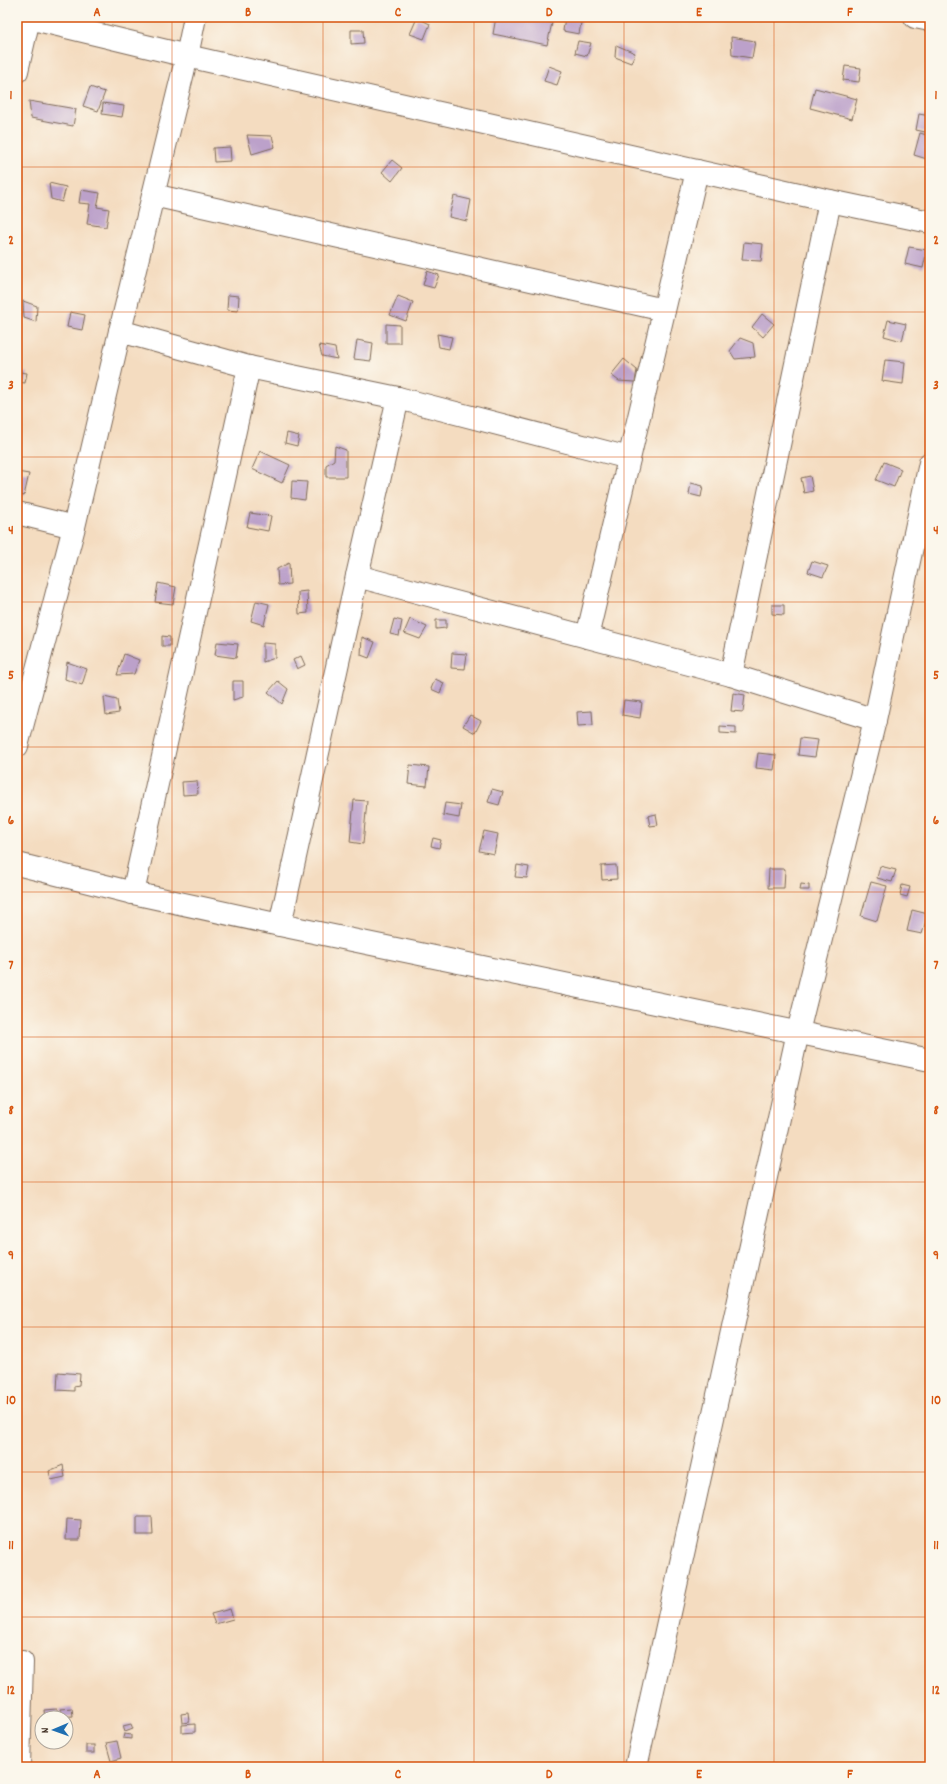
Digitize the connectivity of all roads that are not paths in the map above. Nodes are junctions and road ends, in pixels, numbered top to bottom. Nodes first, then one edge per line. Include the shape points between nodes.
1 (195, 17) edge
2 (915, 17) edge
3 (27, 18) edge
4 (930, 20) edge
5 (187, 56) junction
6 (17, 71) edge
7 (697, 171) junction
8 (153, 195) junction
9 (830, 201) junction
10 (930, 222) edge
11 (664, 310) junction
12 (120, 331) junction
13 (249, 367) junction
14 (398, 398) junction
15 (629, 458) junction
16 (930, 463) edge
17 (17, 513) edge
18 (74, 527) junction
19 (357, 576) junction
20 (587, 637) junction
21 (731, 675) junction
22 (875, 720) junction
23 (17, 746) edge
24 (17, 864) edge
25 (133, 892) junction
26 (280, 925) junction
27 (798, 1032) junction
28 (930, 1060) edge
29 (22, 1662) dead end
30 (19, 1767) edge
31 (636, 1767) edge

1 - 5 street
2 - 4 street
3 - 5 street
3 - 6 street
5 - 7 street
5 - 8 street
7 - 9 street
7 - 11 street
8 - 11 street
8 - 12 street
9 - 10 street
9 - 21 street
11 - 15 street
12 - 13 street
12 - 18 street
13 - 14 street
13 - 25 street
14 - 15 street
14 - 19 street
15 - 20 street
16 - 22 street
17 - 18 street
18 - 23 street
19 - 20 street
19 - 26 street
20 - 21 street
21 - 22 street
22 - 27 street
24 - 25 street
25 - 26 street
26 - 27 street
27 - 28 street
27 - 31 street
29 - 30 street

